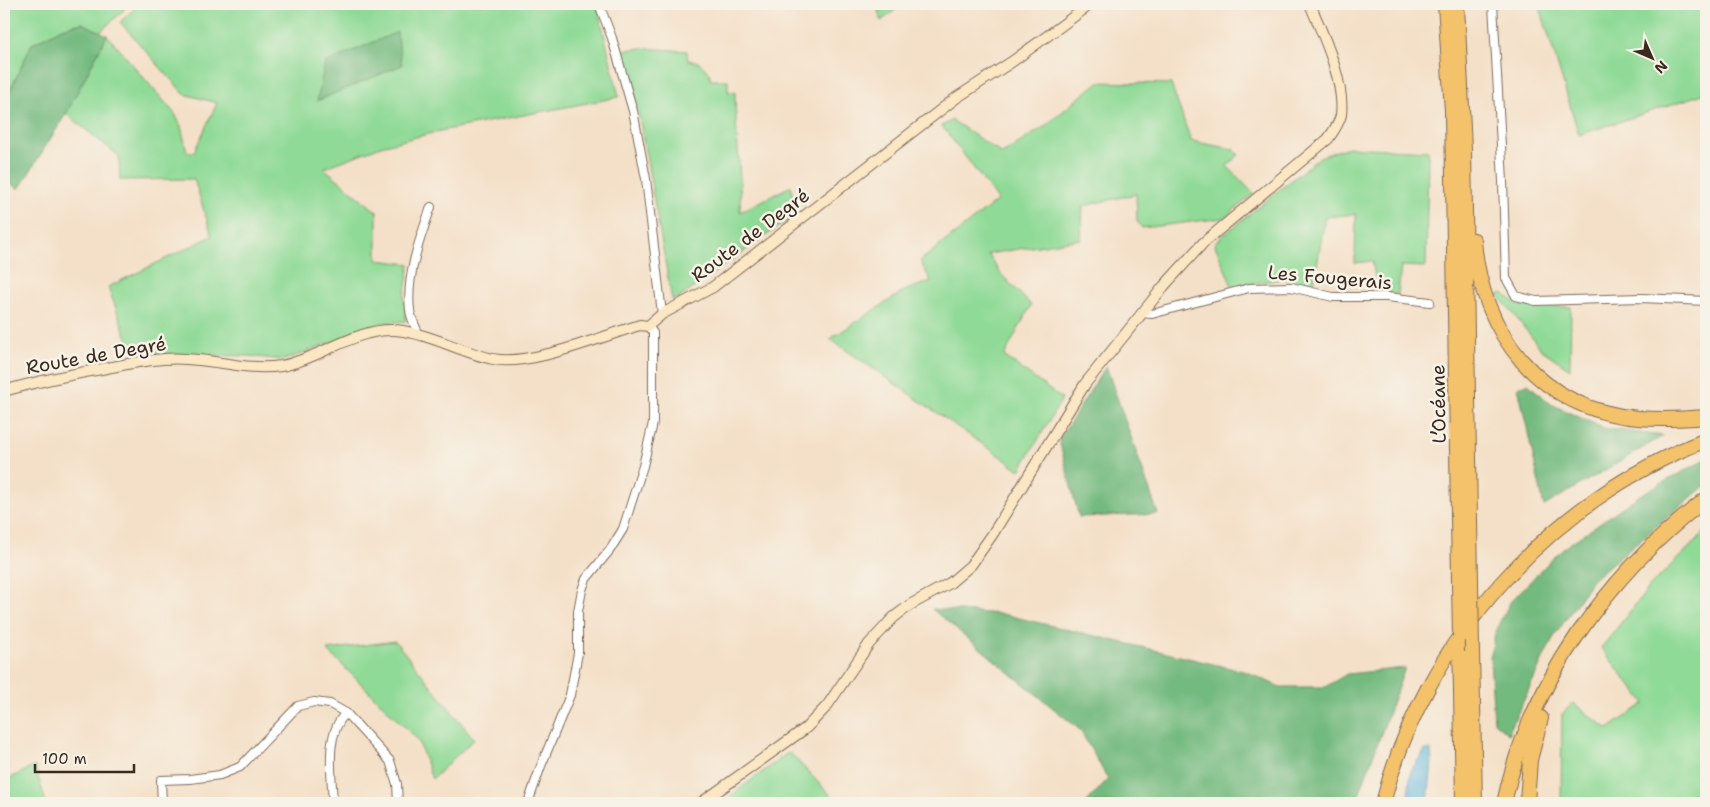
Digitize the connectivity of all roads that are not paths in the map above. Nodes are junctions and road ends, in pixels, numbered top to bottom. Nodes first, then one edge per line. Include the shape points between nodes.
1 (599, 4) edge
2 (1091, 4) edge
3 (1310, 4) edge
4 (1446, 4) edge
5 (1457, 4) edge
6 (1493, 4) edge
7 (1465, 195) junction
8 (431, 207) dead end
9 (1706, 301) edge
10 (1430, 302) dead end
11 (1142, 313) junction
12 (662, 314) junction
13 (648, 326) junction
14 (420, 335) junction
15 (4, 391) edge
16 (1706, 416) edge
17 (1706, 440) edge
18 (1706, 499) edge
19 (1465, 582) junction
20 (1578, 636) junction
21 (1467, 653) junction
22 (346, 714) junction
23 (1462, 724) junction
24 (162, 803) edge
25 (333, 803) edge
26 (398, 803) edge
27 (528, 803) edge
28 (702, 803) edge
29 (1383, 803) edge
30 (1455, 803) edge
31 (1463, 803) edge
32 (1475, 803) edge
33 (1504, 803) edge
34 (1527, 803) edge

1 - 12 street via 633,111 646,179
2 - 12 street, Route de Degré via 956,98 721,282
3 - 11 street via 1335,67 1341,114 1336,128 1316,150 1203,243
4 - 19 highway, L’Océane
5 - 7 highway, L’Océane
6 - 9 street via 1506,278 1516,296 1536,301 1641,298
7 - 16 highway via 1472,212 1474,248 1485,300 1503,336 1532,373 1566,397 1610,413 1668,420
7 - 19 highway, L’Océane
8 - 14 street via 416,251 410,302 412,320
10 - 11 street, Les Fougerais via 1333,297 1291,287 1248,288 1152,314
11 - 28 street via 1085,384 971,565 955,580 910,605 886,625 869,644 827,706 806,728
12 - 13 street, Route de Degré
13 - 14 street, Route de Degré via 640,325 526,359 506,361 479,356
13 - 27 street via 653,333 653,416 643,466 623,529 586,579 582,590 572,688
14 - 15 street, Route de Degré via 396,330 374,331 298,362 278,366 258,367 187,358 158,360 65,376
17 - 29 highway via 1641,471 1603,495 1548,537 1509,575 1453,644 1428,686 1405,738
18 - 20 highway via 1642,555
19 - 21 highway, L’Océane, bridge
20 - 33 highway via 1539,702 1517,756
20 - 34 highway via 1542,715 1530,760
21 - 23 highway, L’Océane
21 - 32 highway, L’Océane
22 - 24 street via 330,704 314,702 298,706 240,767 220,775 190,780 161,780
22 - 25 street via 334,728
22 - 26 street via 390,761 398,784
23 - 30 highway via 1456,741
23 - 31 highway, L’Océane

